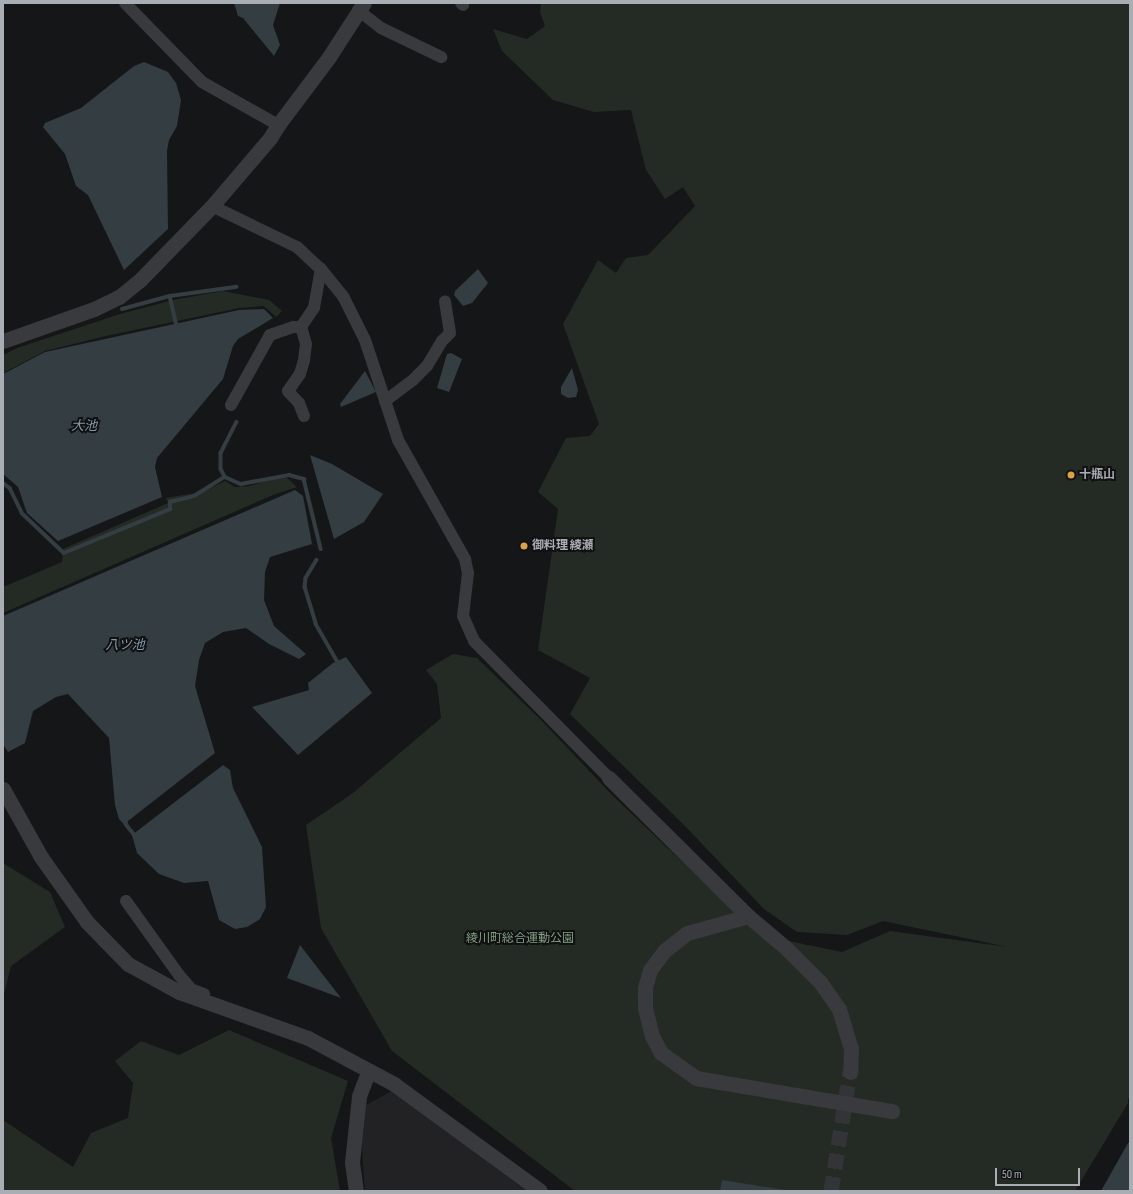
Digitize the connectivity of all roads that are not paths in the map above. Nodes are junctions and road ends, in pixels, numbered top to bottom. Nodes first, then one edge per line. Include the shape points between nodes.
1 (126, 3) edge
2 (361, 7) edge
3 (441, 57) dead end
4 (278, 125) junction
5 (212, 206) junction
6 (321, 269) junction
7 (445, 301) dead end
8 (301, 327) junction
9 (3, 341) edge
10 (385, 401) junction
11 (231, 405) dead end
12 (304, 416) dead end
13 (609, 778) joint
14 (5, 799) edge
15 (126, 901) dead end
16 (748, 916) junction
17 (212, 1004) junction
18 (368, 1072) junction
19 (850, 1072) tunnel mouth
20 (892, 1110) dead end
21 (356, 1191) edge
22 (540, 1191) edge

1 - 4 street via 202,82
2 - 3 street via 381,28
2 - 4 street via 329,57
4 - 5 street via 270,138
5 - 6 street via 297,247
5 - 9 street via 140,280 119,297 94,309
6 - 8 street via 314,308
6 - 10 street via 355,317
7 - 10 street via 450,333 427,366
8 - 11 street via 270,335
8 - 12 street via 306,344 304,360 300,374 288,391 299,403
10 - 13 street via 398,440 465,559 468,573 463,616 474,641
13 - 16 street
14 - 17 street via 41,858 87,922 128,964 179,992
15 - 17 street via 179,975 191,989 212,998
16 - 19 street via 786,948 820,982 839,1009 851,1049
16 - 20 street via 687,933 665,950 650,970 645,988 645,1008 652,1036 661,1053 696,1078
17 - 18 street via 308,1038
18 - 21 street via 359,1096 352,1162
18 - 22 street via 421,1101

